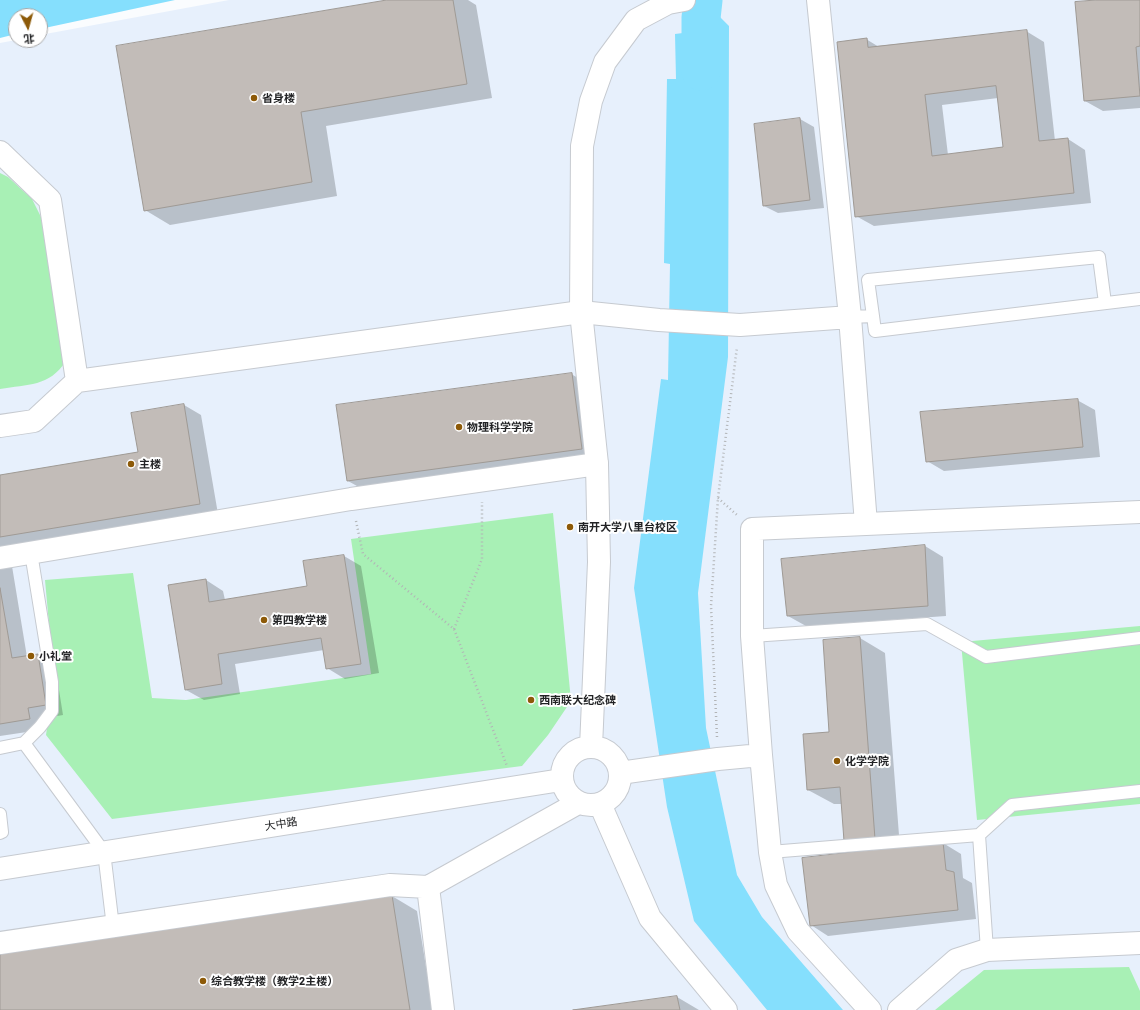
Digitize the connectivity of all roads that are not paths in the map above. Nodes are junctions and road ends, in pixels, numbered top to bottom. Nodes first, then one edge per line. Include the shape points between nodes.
1 (684, 0) edge
2 (818, 0) edge
3 (0, 152) edge
4 (1140, 298) edge
5 (1105, 303) junction
6 (581, 312) junction
7 (873, 316) junction
8 (850, 317) junction
9 (77, 381) junction
10 (0, 426) edge
11 (597, 464) junction
12 (1140, 512) edge
13 (866, 524) junction
14 (31, 553) junction
15 (0, 558) edge
16 (752, 636) junction
17 (1140, 638) edge
18 (24, 743) junction
19 (590, 747) junction
20 (0, 748) edge
21 (761, 755) junction
22 (620, 773) junction
23 (561, 780) junction
24 (1140, 791) edge
25 (578, 803) junction
26 (600, 804) junction
27 (0, 814) edge
28 (0, 833) edge
29 (979, 835) junction
30 (104, 852) junction
31 (770, 852) junction
32 (0, 869) edge
33 (428, 887) junction
34 (113, 927) junction
35 (0, 943) edge
36 (1140, 943) edge
37 (987, 950) junction
38 (443, 1010) edge
39 (726, 1010) edge
40 (870, 1010) edge
41 (899, 1010) edge

1 - 6 street via 668,3 636,20 605,62 591,101 582,146
2 - 8 street
3 - 9 street via 50,200
4 - 5 lane
5 - 7 lane via 875,331
5 - 7 lane via 1099,257 868,280
6 - 8 street via 740,325
6 - 9 street
6 - 11 street
7 - 8 lane
8 - 13 street
9 - 10 street via 34,421
11 - 14 street via 351,499
11 - 19 street via 600,562
12 - 13 street
13 - 16 street via 752,529
14 - 15 street
14 - 18 lane via 52,682 52,711
16 - 17 lane via 927,624 986,657
16 - 21 street
18 - 20 lane
18 - 30 lane
19 - 22 street via 611,755
19 - 23 street via 571,754 565,761
21 - 22 street
21 - 31 street
22 - 26 street via 618,788 613,796
23 - 25 street via 564,789
23 - 30 street, 大中路
24 - 29 lane via 1012,805
25 - 26 street
25 - 33 street
26 - 39 street via 650,918
27 - 28 lane
29 - 31 lane
29 - 37 lane
30 - 32 street, 大中路
30 - 34 lane
31 - 40 street via 776,885 798,932
33 - 34 street via 390,885
33 - 38 street
34 - 35 street
36 - 37 street
37 - 41 street via 956,960

